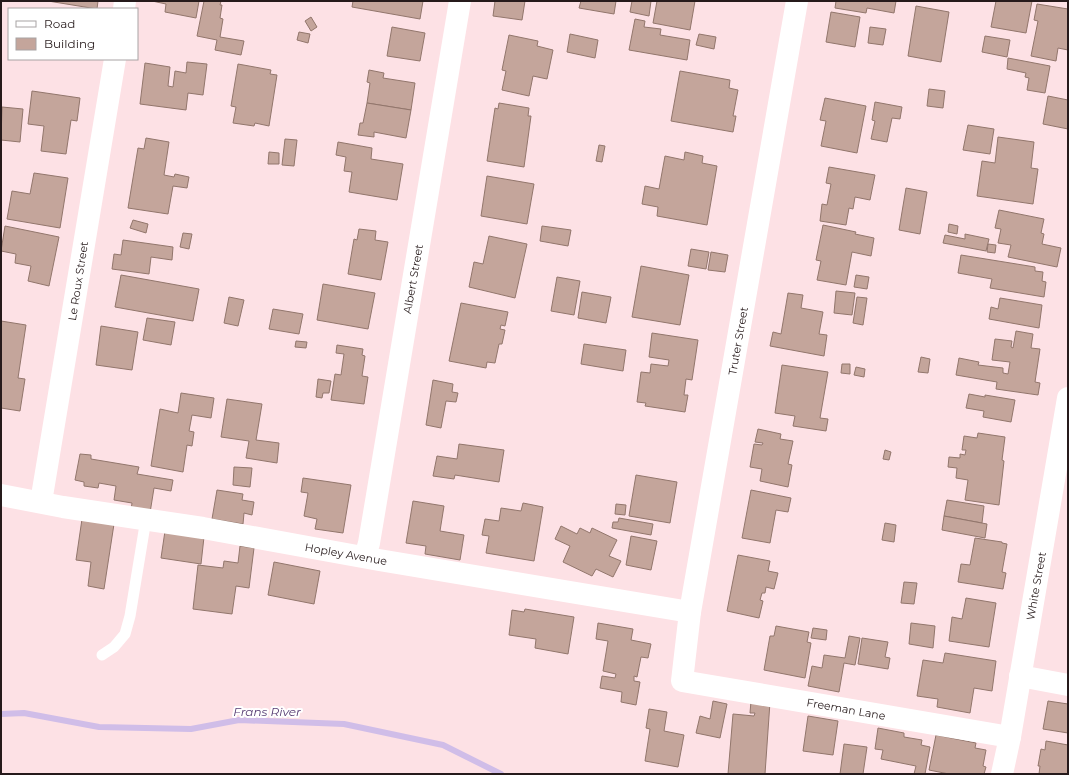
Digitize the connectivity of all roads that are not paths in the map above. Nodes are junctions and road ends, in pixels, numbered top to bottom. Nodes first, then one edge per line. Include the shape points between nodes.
1 (460, 1) edge
2 (797, 1) edge
3 (115, 60) edge
4 (1068, 398) edge
5 (1, 495) edge
6 (41, 502) junction
7 (146, 519) junction
8 (365, 557) junction
9 (690, 612) junction
10 (102, 655) dead end
11 (1020, 676) junction
12 (682, 681) joint
13 (1068, 685) edge
14 (1010, 737) junction
15 (1002, 774) edge

1 - 8 street, Albert Street
2 - 9 street, Truter Street
3 - 6 street, Le Roux Street
4 - 11 street, White Street
5 - 6 street, Hopley Avenue
6 - 7 street, Hopley Avenue
7 - 8 street, Hopley Avenue
7 - 10 lane via 125,634 114,647
8 - 9 street, Hopley Avenue
9 - 12 street, Truter Street
11 - 13 street
11 - 14 street, White Street
12 - 14 street, Freeman Lane
14 - 15 street, White Street

